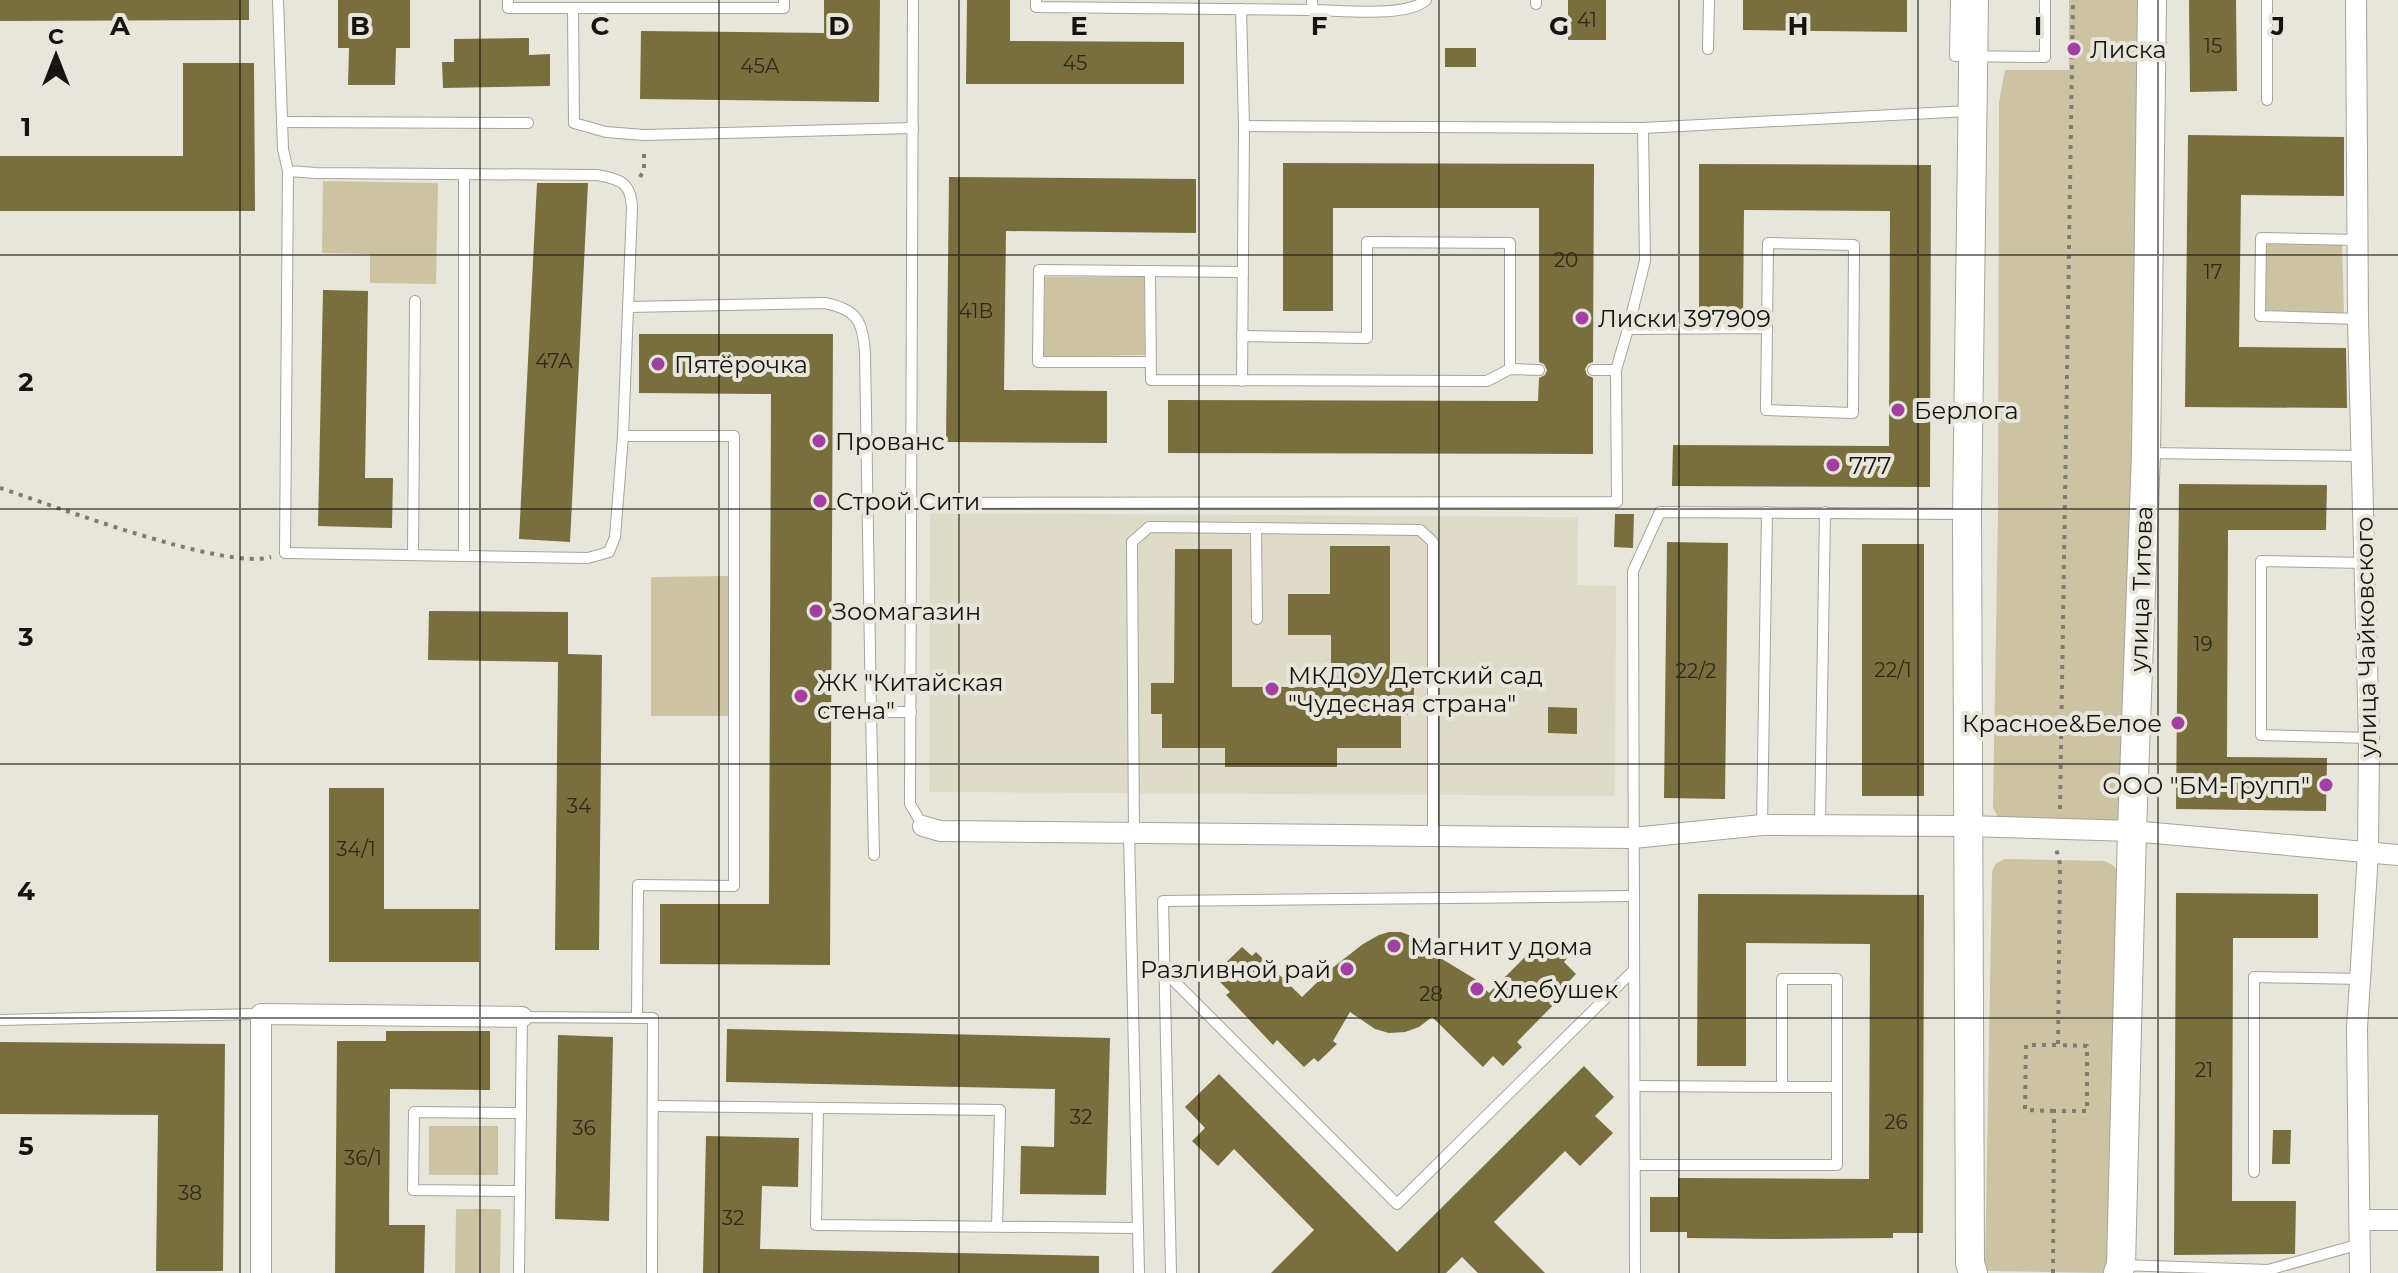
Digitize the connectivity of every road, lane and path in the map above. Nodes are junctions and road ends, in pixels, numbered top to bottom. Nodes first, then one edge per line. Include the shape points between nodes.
1 (278, 0) edge
2 (508, 0) edge
3 (784, 0) edge
4 (913, 0) edge
5 (1036, 0) edge
6 (1426, 0) edge
7 (1709, 0) edge
8 (1956, 0) edge
9 (1974, 0) edge
10 (2045, 0) edge
11 (2073, 0) edge
12 (2152, 0) edge
13 (2267, 0) edge
14 (2356, 0) edge
15 (625, 4) edge
16 (1173, 4) edge
17 (1312, 5) edge
18 (573, 9) junction
19 (1241, 9) junction
20 (1708, 49) dead end
21 (1973, 55) junction
22 (2267, 100) dead end
23 (1974, 110) junction
24 (282, 122) junction
25 (528, 123) dead end
26 (1244, 126) junction
27 (913, 128) junction
28 (1643, 128) junction
29 (288, 171) junction
30 (464, 174) junction
31 (2358, 240) junction
32 (1150, 271) junction
33 (1243, 272) junction
34 (415, 301) dead end
35 (629, 307) junction
36 (2358, 319) junction
37 (1767, 328) junction
38 (1628, 329) junction
39 (1242, 336) junction
40 (1150, 362) junction
41 (1510, 369) junction
42 (1539, 370) dead end
43 (1593, 370) dead end
44 (1616, 370) junction
45 (1242, 381) junction
46 (623, 436) junction
47 (2146, 453) junction
48 (2363, 456) junction
49 (0, 488) edge
50 (911, 503) junction
51 (1767, 512) junction
52 (1825, 512) junction
53 (1967, 514) junction
54 (1256, 528) junction
55 (285, 553) junction
56 (413, 555) junction
57 (464, 556) junction
58 (2365, 563) junction
59 (1257, 619) dead end
60 (871, 712) junction
61 (911, 712) junction
62 (2369, 738) junction
63 (2060, 817) dead end
64 (1762, 825) junction
65 (1820, 825) junction
66 (923, 826) joint
67 (1967, 826) junction
68 (2132, 831) junction
69 (1132, 833) junction
70 (1433, 836) junction
71 (1633, 838) junction
72 (2368, 853) junction
73 (874, 855) dead end
74 (2398, 855) edge
75 (2060, 864) dead end
76 (1632, 896) junction
77 (1633, 971) junction
78 (1165, 972) junction
79 (2360, 979) junction
80 (261, 1014) junction
81 (522, 1017) junction
82 (637, 1018) junction
83 (0, 1020) edge
84 (2058, 1045) junction
85 (1635, 1086) junction
86 (1782, 1087) junction
87 (1837, 1087) junction
88 (653, 1106) junction
89 (818, 1108) junction
90 (2054, 1111) junction
91 (521, 1113) junction
92 (1635, 1165) junction
93 (2254, 1172) dead end
94 (520, 1191) junction
95 (2361, 1220) junction
96 (2398, 1220) edge
97 (997, 1226) junction
98 (1138, 1228) junction
99 (2360, 1244) junction
100 (2119, 1269) edge
101 (1969, 1270) edge
102 (2268, 1271) edge
103 (261, 1273) edge
104 (519, 1273) edge
105 (652, 1273) edge
106 (1139, 1273) edge
107 (1171, 1273) edge
108 (1635, 1273) edge
109 (2053, 1273) edge
110 (2360, 1273) edge

1 - 24 lane
2 - 18 lane via 508,8
3 - 15 lane via 784,8
4 - 27 lane
5 - 16 lane via 1036,7
6 - 17 lane via 1403,10
7 - 20 lane
8 - 21 lane via 1955,56
9 - 21 street
10 - 21 lane via 2045,57
11 - 63 path
12 - 47 street, улица Титова
13 - 22 lane
14 - 31 street, улица Чайковского
15 - 18 lane
16 - 19 lane
17 - 19 lane
18 - 27 lane via 574,123 644,135
19 - 26 lane
21 - 23 street
23 - 28 lane
23 - 53 street
24 - 25 lane
24 - 29 lane
26 - 28 lane
26 - 33 lane
27 - 50 lane
28 - 38 lane via 1645,261
29 - 30 lane
29 - 55 lane
30 - 35 lane via 597,175 627,185 632,208
30 - 57 lane
31 - 36 street, улица Чайковского
31 - 36 lane via 2261,238 2260,316
32 - 33 lane
32 - 40 lane
32 - 40 lane via 1039,270 1038,362
33 - 39 lane
34 - 56 lane
35 - 46 lane
35 - 60 lane via 824,303 852,312 861,324
36 - 48 street, улица Чайковского
37 - 37 lane via 1766,410 1853,413 1854,245 1768,243
37 - 38 lane
38 - 44 lane
39 - 41 lane via 1367,338 1367,242 1510,243
39 - 45 lane
40 - 45 lane via 1151,380
41 - 42 lane
41 - 45 lane via 1487,381
43 - 44 lane
44 - 50 lane via 1617,502
46 - 57 lane via 615,537 609,552 588,558
46 - 82 lane via 734,436 734,886 638,885
47 - 48 lane
47 - 68 street, улица Титова
48 - 58 street, улица Чайковского
49 - 55 path via 218,555 263,560
50 - 61 lane
51 - 52 lane
51 - 64 lane
51 - 71 lane via 1660,512 1633,571
52 - 53 lane
52 - 65 lane
53 - 67 street
54 - 59 lane
54 - 69 lane via 1149,527 1132,542
54 - 70 lane via 1420,530 1433,542
55 - 56 lane
56 - 57 lane
58 - 62 street, улица Чайковского
58 - 62 lane via 2261,561 2261,735
60 - 61 lane
60 - 73 lane
61 - 66 lane via 910,804
62 - 72 street, улица Чайковского
64 - 65 street
64 - 71 street
65 - 67 street
66 - 69 street via 940,831
67 - 68 street
67 - 101 street
68 - 72 street
68 - 100 street, улица Титова
69 - 70 street
69 - 98 lane
70 - 71 street
71 - 76 lane
72 - 74 street
72 - 79 street, улица Чайковского
75 - 84 path
76 - 77 lane
76 - 78 lane via 1163,901
77 - 78 lane via 1397,1204
77 - 85 lane
78 - 107 lane
79 - 93 lane via 2254,977
79 - 95 street, улица Чайковского
80 - 81 street
80 - 83 lane
80 - 103 street
81 - 82 lane
81 - 91 lane
82 - 88 lane via 653,1018
84 - 90 path via 2026,1045 2025,1110
84 - 90 path via 2087,1046 2087,1111
85 - 86 lane
85 - 92 lane
86 - 87 lane
86 - 87 lane via 1782,979 1837,979
87 - 92 lane via 1837,1165
88 - 89 lane
88 - 105 lane
89 - 97 lane via 816,1225
89 - 97 lane via 1000,1110
90 - 109 path
91 - 94 lane
91 - 94 lane via 414,1112 413,1174 413,1190
92 - 108 lane
94 - 104 lane
95 - 96 street
95 - 99 street, улица Чайковского
97 - 98 lane
98 - 106 lane
99 - 102 lane
99 - 110 street, улица Чайковского
100 - 102 lane

